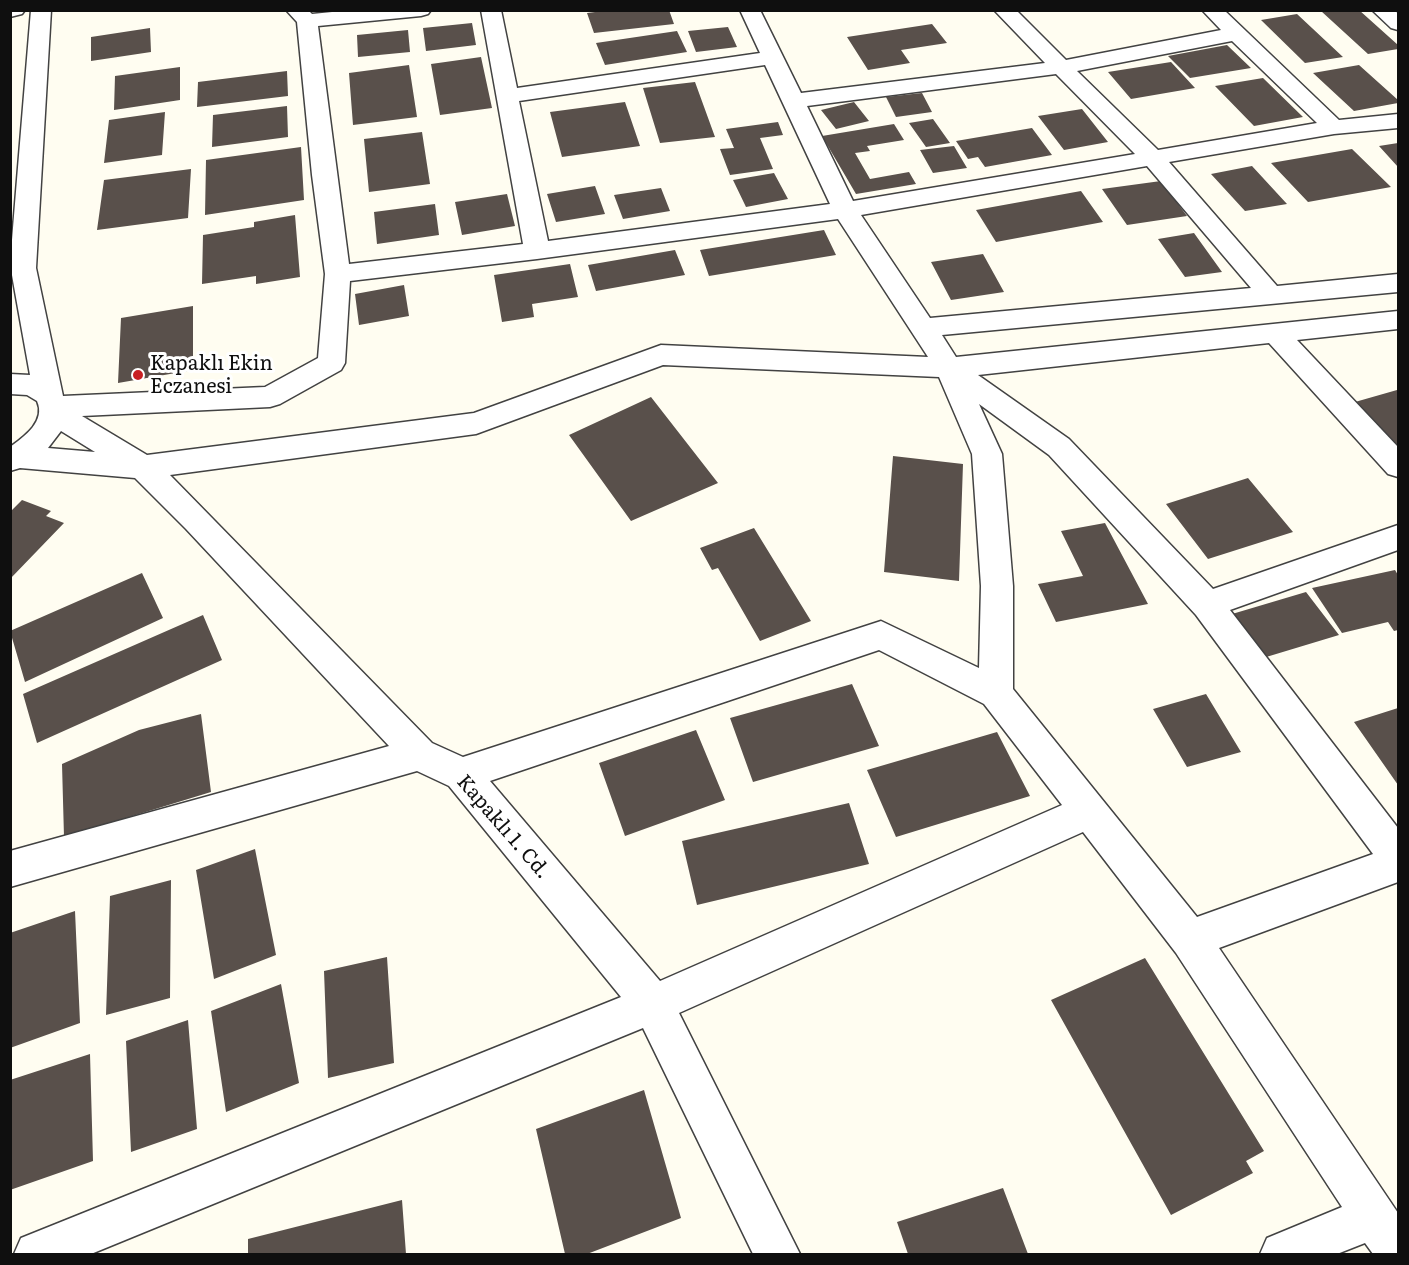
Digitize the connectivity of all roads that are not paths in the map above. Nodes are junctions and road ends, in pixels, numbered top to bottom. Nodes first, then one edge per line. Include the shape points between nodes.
1 (41, 10) edge
2 (421, 10) edge
3 (491, 10) edge
4 (750, 10) edge
5 (1005, 10) edge
6 (1212, 10) edge
7 (1382, 10) edge
8 (302, 16) edge
9 (1398, 24) edge
10 (1236, 34) junction
11 (771, 58) junction
12 (1064, 68) junction
13 (507, 96) junction
14 (794, 101) junction
15 (1398, 121) edge
16 (1334, 127) junction
17 (1153, 158) junction
18 (19, 209) edge
19 (845, 210) junction
20 (537, 251) junction
21 (23, 268) junction
22 (338, 274) junction
23 (1398, 283) edge
24 (10, 295) edge
25 (1271, 295) junction
26 (1398, 320) edge
27 (923, 328) junction
28 (1275, 333) junction
29 (949, 368) junction
30 (10, 384) edge
31 (52, 405) junction
32 (15, 458) edge
33 (1398, 466) edge
34 (143, 467) junction
35 (1398, 537) edge
36 (1207, 605) junction
37 (996, 693) junction
38 (419, 754) junction
39 (462, 774) junction
40 (1089, 811) junction
41 (1398, 857) edge
42 (1398, 864) edge
43 (10, 869) edge
44 (1190, 939) junction
45 (653, 1004) junction
46 (1374, 1217) junction
47 (1398, 1252) edge
48 (37, 1254) edge
49 (777, 1254) edge
50 (1283, 1254) edge

1 - 18 street
2 - 8 street
3 - 13 street
4 - 11 street
5 - 12 street
6 - 10 street
7 - 9 street
8 - 22 street
10 - 12 street
10 - 16 street
11 - 13 street
11 - 14 street
12 - 14 street
12 - 17 street
13 - 20 street
14 - 19 street
15 - 16 street
16 - 17 street
17 - 19 street
17 - 25 street
18 - 21 street
19 - 20 street
19 - 27 street
20 - 22 street
21 - 24 street
21 - 31 street
22 - 31 street via 331,363 270,397
23 - 25 street
25 - 27 street
26 - 28 street
27 - 29 street
28 - 29 street
28 - 33 street
29 - 34 street via 661,355 476,423
29 - 36 street via 1059,447
29 - 37 street via 987,454 997,586
30 - 31 street via 32,386
31 - 32 street via 52,425 39,442
31 - 34 street, Kapaklı 1. Cd.
32 - 34 street
34 - 38 street, Kapaklı 1. Cd.
35 - 36 street
36 - 41 street
37 - 39 street via 881,634
37 - 40 street
38 - 39 street, Kapaklı 1. Cd.
38 - 43 street
39 - 45 street, Kapaklı 1. Cd.
40 - 44 street
40 - 45 street
42 - 44 street
44 - 46 street
45 - 48 street
45 - 49 street, Kapaklı 1. Cd.
46 - 47 street
46 - 50 street

